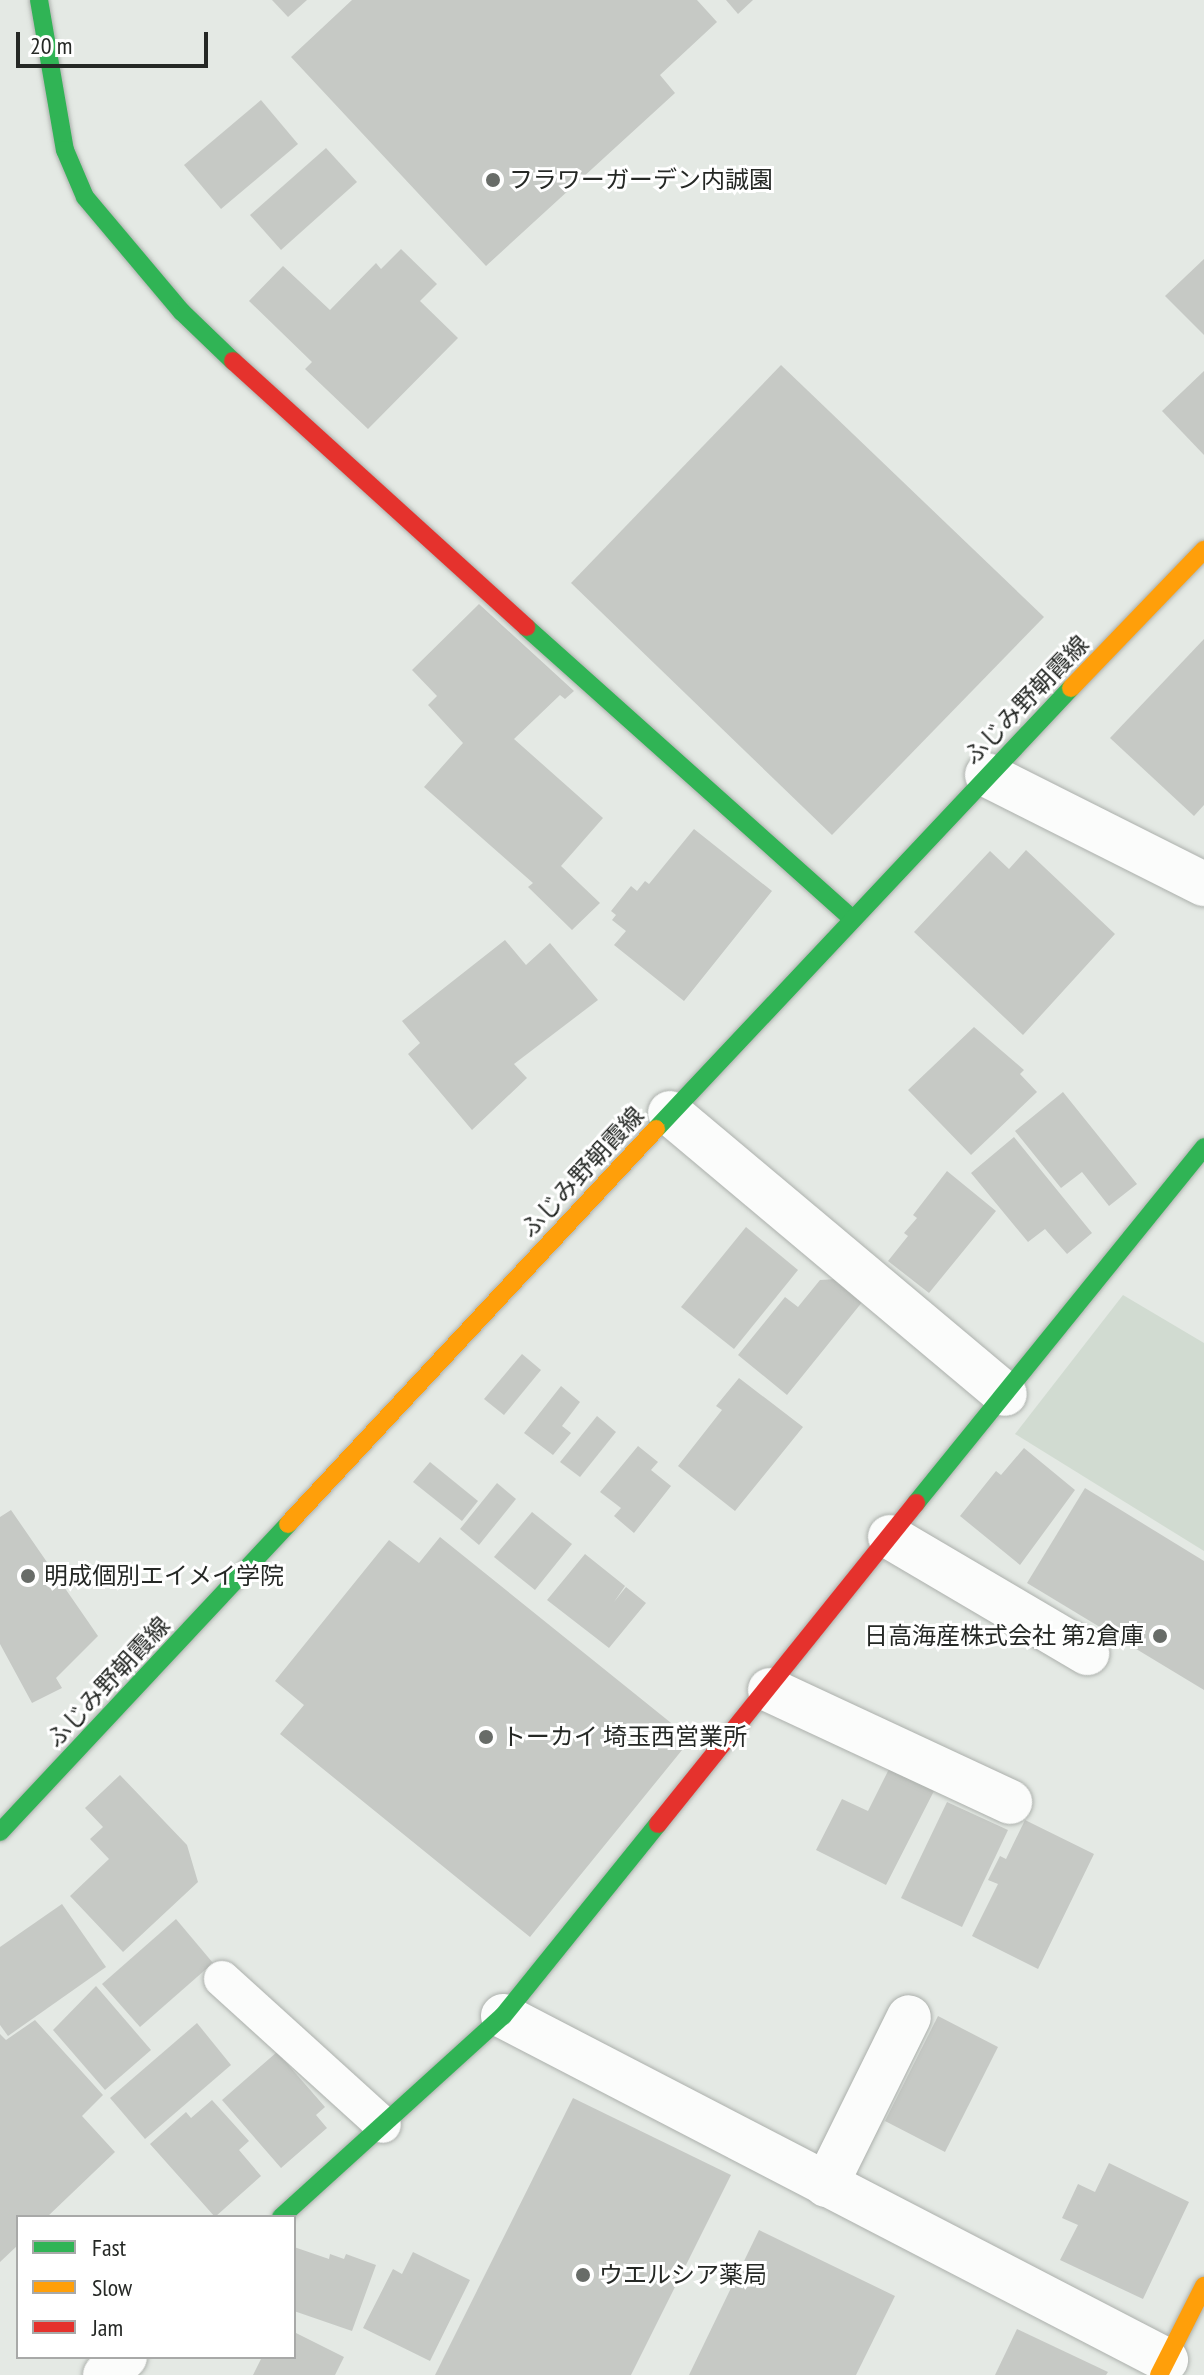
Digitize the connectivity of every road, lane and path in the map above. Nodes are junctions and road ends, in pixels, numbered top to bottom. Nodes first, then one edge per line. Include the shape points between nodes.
1 (39, 0) edge
2 (1204, 550) edge
3 (987, 775) junction
4 (1204, 884) edge
5 (853, 919) junction
6 (670, 1113) junction
7 (1204, 1147) edge
8 (1005, 1394) junction
9 (890, 1537) junction
10 (1087, 1653) dead end
11 (770, 1690) junction
12 (1010, 1802) dead end
13 (0, 1832) edge
14 (222, 1979) dead end
15 (503, 2016) junction
16 (909, 2017) dead end
17 (383, 2125) junction
18 (826, 2185) junction
19 (283, 2215) edge
20 (1204, 2286) edge
21 (123, 2359) edge
22 (1163, 2368) edge
23 (105, 2375) edge

1 - 5 street via 65,150 85,197 182,312 312,436
2 - 3 street, ふじみ野朝霞線
3 - 4 street
3 - 5 street, ふじみ野朝霞線
5 - 6 street, ふじみ野朝霞線
6 - 8 street
6 - 13 street, ふじみ野朝霞線
7 - 8 street
8 - 9 street
9 - 10 street
9 - 11 street
11 - 12 street
11 - 15 street
14 - 17 lane
15 - 17 street
15 - 18 street
16 - 18 street
17 - 19 street
18 - 22 street
20 - 22 street
21 - 23 street

